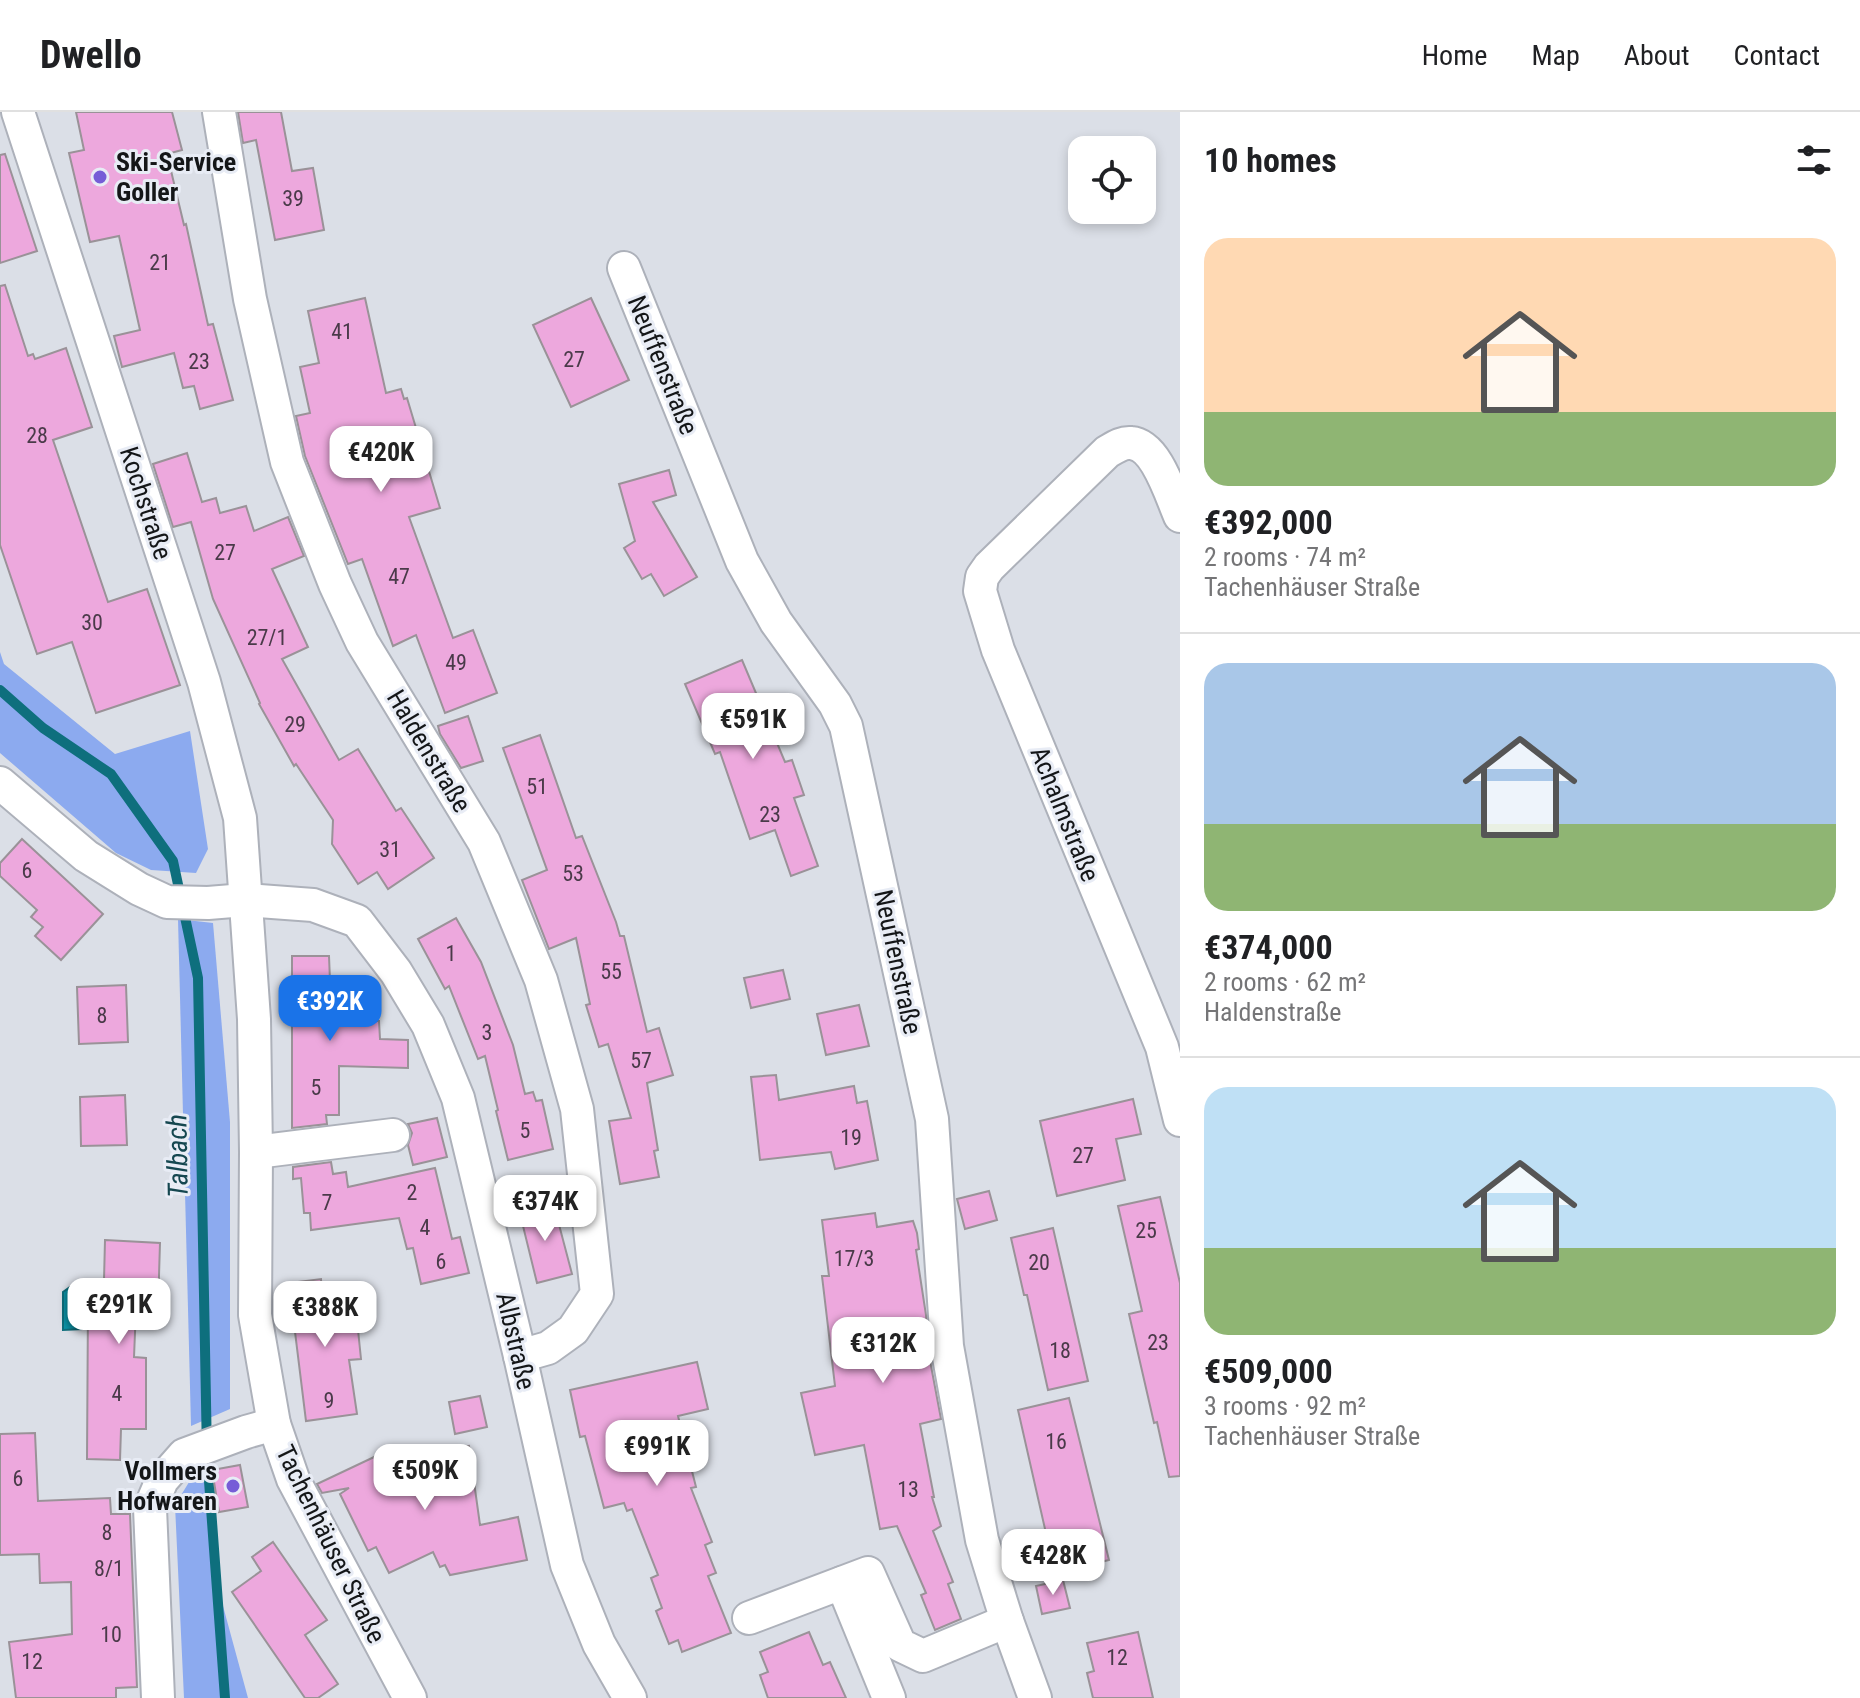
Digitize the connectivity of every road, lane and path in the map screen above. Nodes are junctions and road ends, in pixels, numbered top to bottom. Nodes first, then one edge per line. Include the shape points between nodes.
1 (18, 112) edge
2 (219, 112) edge
3 (624, 268) dead end
4 (1180, 516) edge
5 (0, 783) edge
6 (245, 900) junction
7 (1180, 1120) edge
8 (393, 1135) dead end
9 (256, 1152) junction
10 (520, 1356) junction
11 (260, 1428) junction
12 (842, 1583) junction
13 (749, 1618) dead end
14 (1007, 1621) junction
15 (158, 1698) edge
16 (410, 1698) edge
17 (630, 1698) edge
18 (889, 1698) edge
19 (1035, 1698) edge

1 - 6 street, Kochstraße via 204,682 240,818
2 - 10 street, Haldenstraße via 250,299 287,462 362,642 484,842 541,980 577,1109 597,1294 573,1330 548,1348
3 - 14 street, Neuffenstraße via 742,561 846,726 932,1119 947,1346 982,1540
4 - 7 street, Achalmstraße via 1152,456 1132,443 1118,445 989,567 980,591 998,650 1162,1047
5 - 6 street via 86,856 139,889 167,902
6 - 9 street, Tachenhäuser Straße
6 - 10 street, Albstraße via 313,905 357,921 428,1025 458,1098
8 - 9 street
9 - 11 street, Tachenhäuser Straße
10 - 17 street, Albstraße via 567,1565 599,1644
11 - 15 street via 184,1455 162,1480 150,1508
11 - 16 street, Tachenhäuser Straße via 293,1479
12 - 13 street
12 - 14 street via 868,1573 900,1645 923,1656
12 - 18 street
14 - 19 street, Neuffenstraße

